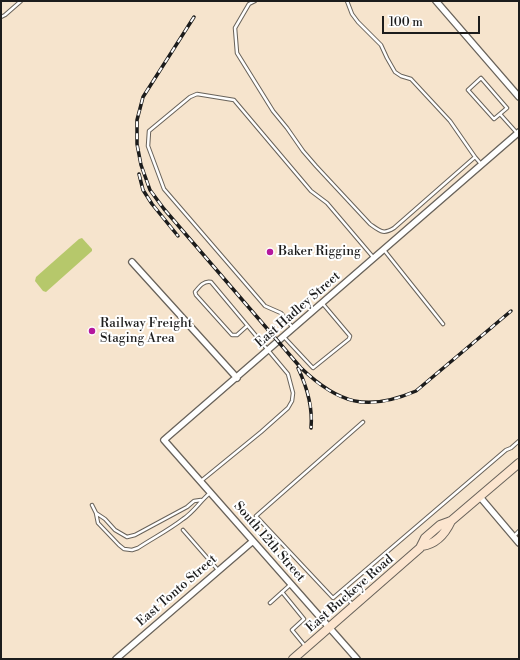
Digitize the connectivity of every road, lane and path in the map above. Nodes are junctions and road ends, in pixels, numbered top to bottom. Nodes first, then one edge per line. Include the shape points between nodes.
1 (21, 1) edge
2 (255, 1) edge
3 (347, 1) edge
4 (436, 1) edge
5 (1, 17) edge
6 (519, 97) edge
7 (500, 114) junction
8 (518, 133) edge
9 (475, 157) junction
10 (482, 164) junction
11 (384, 250) junction
12 (374, 258) junction
13 (132, 262) dead end
14 (322, 303) junction
15 (443, 324) dead end
16 (247, 326) junction
17 (294, 328) junction
18 (284, 336) junction
19 (268, 350) junction
20 (237, 378) junction
21 (362, 422) dead end
22 (164, 440) joint
23 (519, 441) edge
24 (519, 463) edge
25 (200, 481) junction
26 (210, 493) junction
27 (480, 497) junction
28 (201, 500) junction
29 (92, 505) dead end
30 (96, 513) junction
31 (183, 530) dead end
32 (519, 531) edge
33 (513, 536) junction
34 (253, 541) junction
35 (519, 543) edge
36 (218, 570) junction
37 (291, 584) junction
38 (341, 591) junction
39 (282, 592) junction
40 (270, 603) dead end
41 (354, 606) junction
42 (329, 627) junction
43 (306, 647) junction
44 (116, 659) edge
45 (293, 659) edge
46 (357, 659) edge

1 - 5 lane
2 - 9 lane via 249,4 235,28 237,53 273,111 303,151 378,230 388,232 394,228
3 - 9 lane via 358,22 381,45 395,72 411,79 450,121
4 - 6 street
7 - 7 lane via 507,108 481,78 468,90 494,119
7 - 8 lane
8 - 10 street, East Hadley Street
9 - 10 lane
10 - 11 street, East Hadley Street
11 - 12 street, East Hadley Street
11 - 15 lane
12 - 14 street, East Hadley Street
12 - 17 lane via 327,203 311,191 234,100 197,94 149,131 148,146 164,189 265,306 281,312
13 - 20 street
14 - 17 street, East Hadley Street
14 - 18 lane via 350,336 349,339 313,368
16 - 16 lane via 211,282 208,281 195,292 232,335 237,335
16 - 19 lane
17 - 18 street, East Hadley Street
18 - 19 street, East Hadley Street
19 - 20 street, East Hadley Street
19 - 25 lane via 288,374 293,393 292,401 288,408 261,432
20 - 22 street, East Hadley Street
21 - 38 lane via 256,516 333,598
22 - 25 street, South 12th Street
23 - 38 lane
24 - 27 main road, East Buckeye Road
25 - 26 street, South 12th Street
26 - 28 lane
26 - 34 street, South 12th Street
27 - 33 street
27 - 41 main road, East Buckeye Road via 451,522 446,532 431,545 422,546
28 - 30 lane via 127,537
28 - 30 lane via 183,520 132,550 124,549 110,536 98,523
29 - 30 lane
31 - 36 lane
32 - 33 lane
33 - 35 street
34 - 36 street, East Tonto Street
34 - 37 street, South 12th Street
36 - 44 street, East Tonto Street
37 - 39 lane
37 - 42 street, South 12th Street
38 - 41 lane
39 - 40 lane
39 - 43 lane via 304,619 292,630
41 - 42 main road, East Buckeye Road
42 - 43 main road, East Buckeye Road
42 - 46 street, South 12th Street
43 - 45 main road, East Buckeye Road

